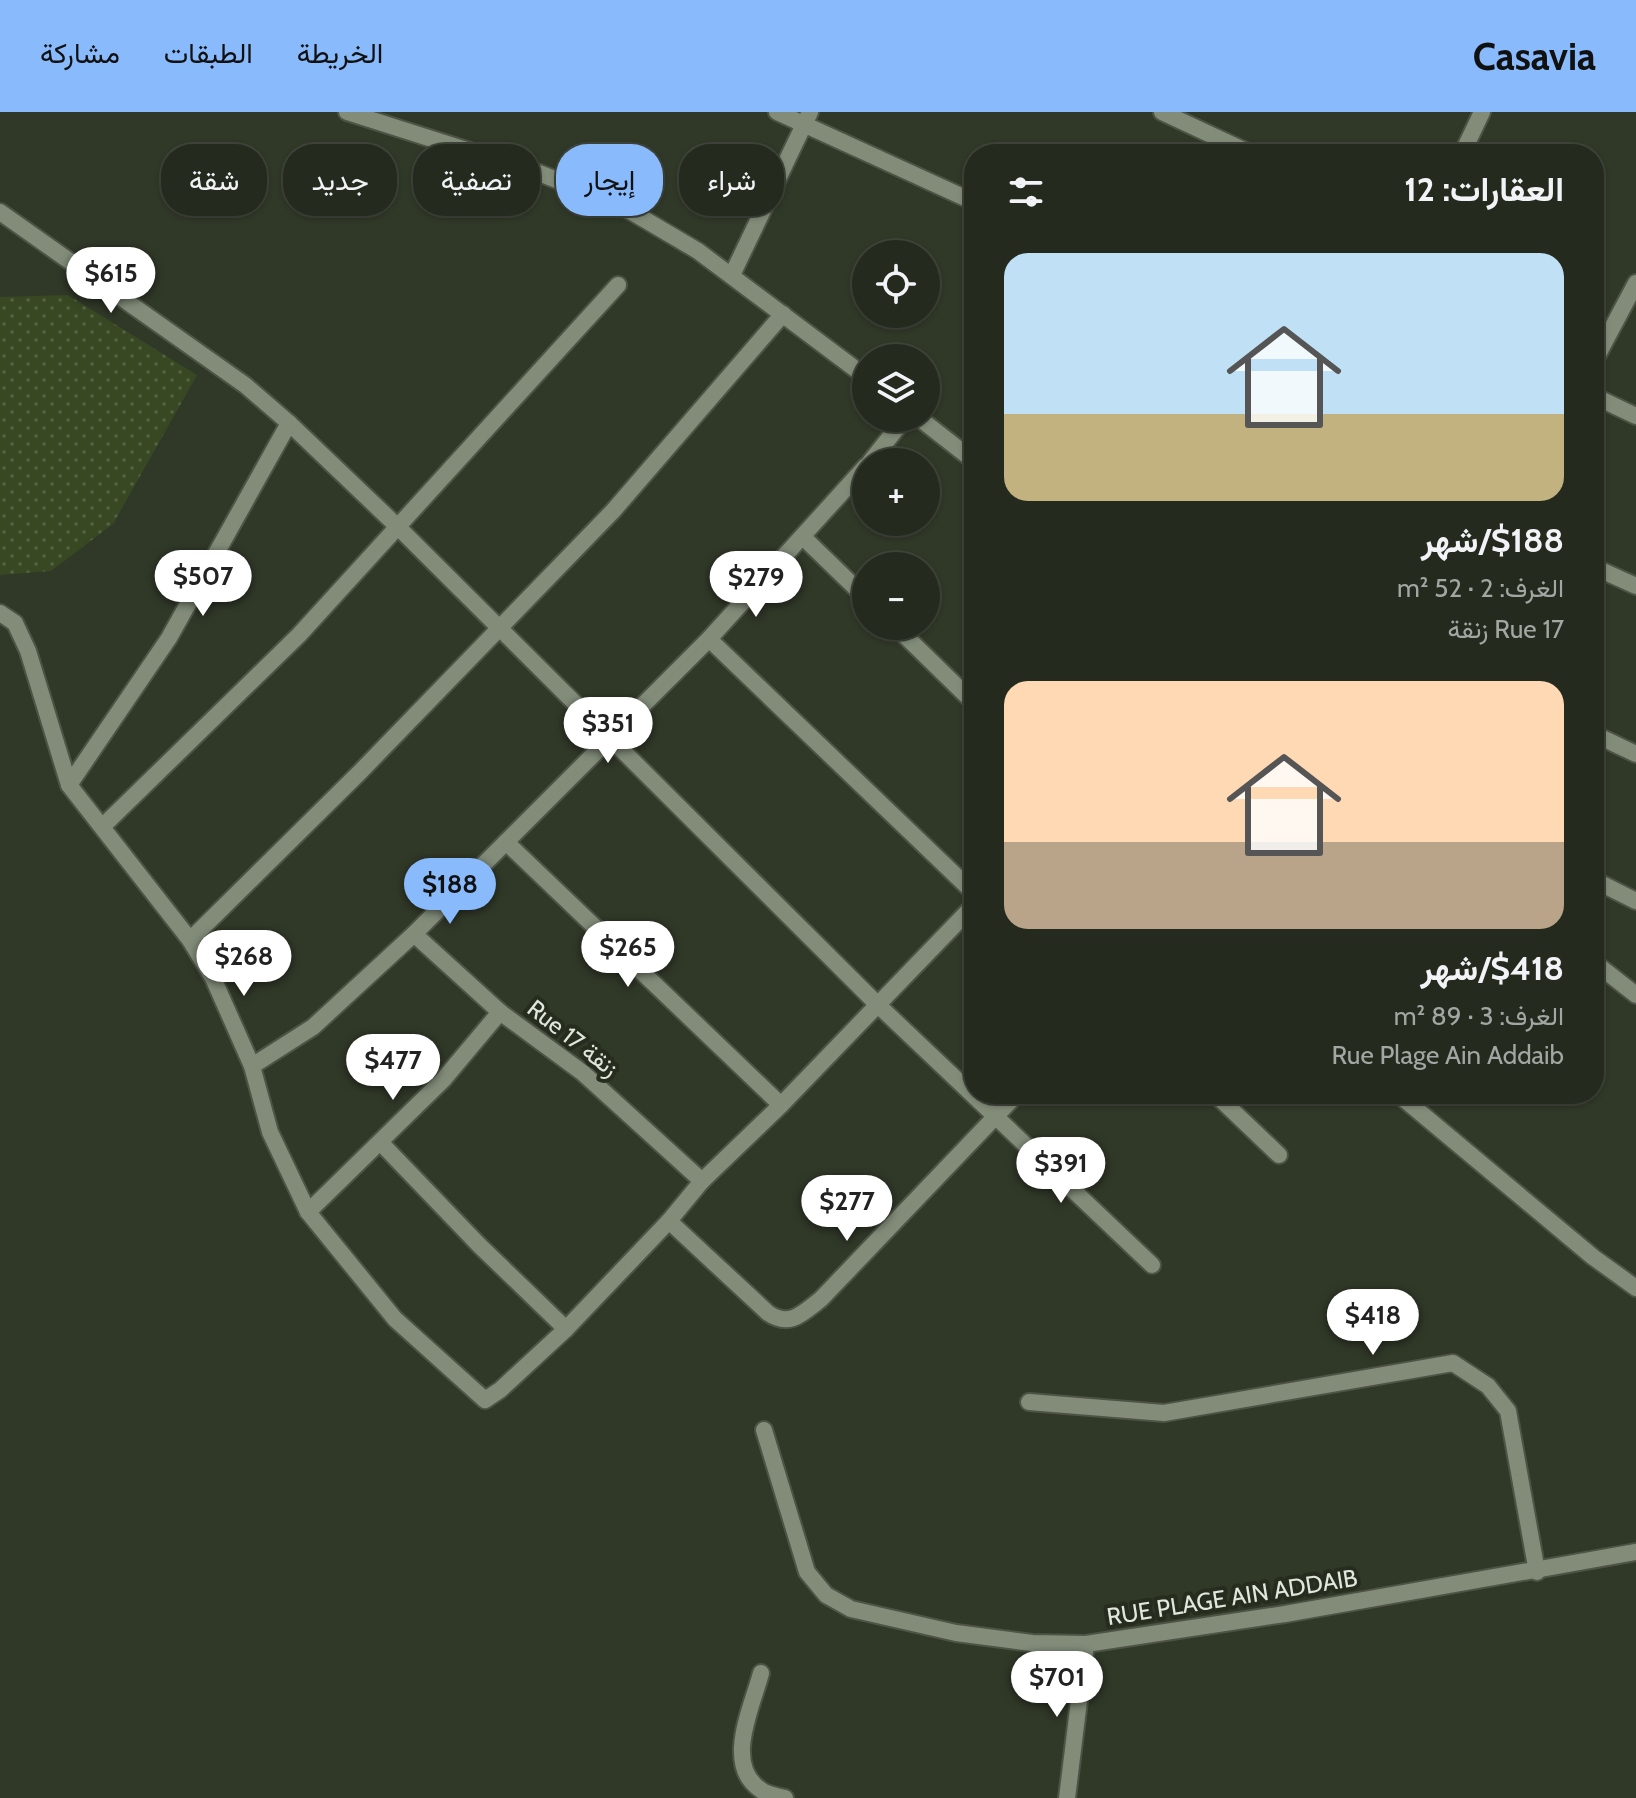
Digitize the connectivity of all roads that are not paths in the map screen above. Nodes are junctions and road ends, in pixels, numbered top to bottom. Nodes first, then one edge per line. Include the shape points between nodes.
1 (347, 112) edge
2 (777, 112) edge
3 (1162, 112) edge
4 (1482, 112) edge
5 (807, 118) edge
6 (1231, 144) edge
7 (1467, 144) edge
8 (964, 197) edge
9 (0, 212) edge
10 (732, 275) junction
11 (1636, 283) edge
12 (618, 285) dead end
13 (783, 314) junction
14 (1604, 343) edge
15 (852, 366) edge
16 (1604, 401) edge
17 (1636, 416) edge
18 (289, 423) junction
19 (894, 432) edge
20 (937, 432) edge
21 (881, 448) edge
22 (964, 453) edge
23 (852, 482) edge
24 (399, 528) junction
25 (804, 538) junction
26 (1604, 572) edge
27 (852, 584) edge
28 (1636, 586) edge
29 (0, 613) edge
30 (499, 630) junction
31 (709, 639) junction
32 (909, 640) edge
33 (964, 693) edge
34 (610, 739) junction
35 (1604, 739) edge
36 (1636, 754) edge
37 (69, 785) junction
38 (103, 826) junction
39 (506, 842) junction
40 (964, 883) edge
41 (1604, 885) edge
42 (1636, 901) edge
43 (964, 915) edge
44 (414, 934) junction
45 (190, 940) junction
46 (1604, 970) edge
47 (1636, 995) edge
48 (877, 1004) junction
49 (500, 1012) junction
50 (252, 1066) junction
51 (964, 1087) edge
52 (982, 1104) edge
53 (1008, 1104) edge
54 (1225, 1104) edge
55 (1410, 1104) edge
56 (781, 1105) junction
57 (996, 1117) junction
58 (380, 1142) junction
59 (1279, 1155) dead end
60 (702, 1181) junction
61 (308, 1212) junction
62 (669, 1221) junction
63 (1152, 1265) dead end
64 (1636, 1288) edge
65 (566, 1329) junction
66 (1029, 1402) dead end
67 (764, 1430) dead end
68 (1636, 1552) edge
69 (1537, 1572) junction
70 (1086, 1644) junction
71 (761, 1673) dead end
72 (785, 1798) edge
73 (1067, 1798) edge

1 - 10 street via 539,173 620,205
2 - 5 street
3 - 6 street
4 - 7 street
5 - 8 street
5 - 10 street
9 - 18 street via 245,385
10 - 13 street
11 - 14 street
12 - 24 street
13 - 15 street
13 - 30 street via 622,501
16 - 17 street
18 - 24 street
18 - 37 street via 169,638
19 - 21 street
20 - 22 street
23 - 25 street
24 - 30 street
24 - 38 street via 299,635
25 - 27 street
25 - 31 street
26 - 28 street
29 - 37 street via 15,623 28,651
30 - 34 street
30 - 45 street
31 - 34 street
31 - 40 street
32 - 33 street
34 - 39 street
34 - 48 street
35 - 36 street
37 - 38 street
38 - 45 street
39 - 44 street
39 - 56 street
41 - 42 street
43 - 48 street
44 - 49 street, Rue 17 زنقة
44 - 50 street via 313,1027
45 - 50 street
46 - 47 street
48 - 51 street
48 - 56 street
49 - 58 street via 443,1080
49 - 60 street, Rue 17 زنقة via 583,1073
50 - 61 street via 270,1132
52 - 57 street
53 - 57 street
54 - 59 street
55 - 64 street
56 - 60 street
57 - 62 street via 821,1299 789,1321 768,1313
57 - 63 street
58 - 61 street
58 - 65 street
60 - 62 street
61 - 65 street via 395,1319 485,1400
62 - 65 street
66 - 69 street via 1164,1413 1453,1363 1488,1386 1508,1411
67 - 70 street, RUE PLAGE AIN ADDAIB via 807,1572 826,1595 851,1609 956,1633
68 - 69 street, RUE PLAGE AIN ADDAIB
69 - 70 street, RUE PLAGE AIN ADDAIB
70 - 73 street
71 - 72 street via 739,1755 745,1775 762,1792

